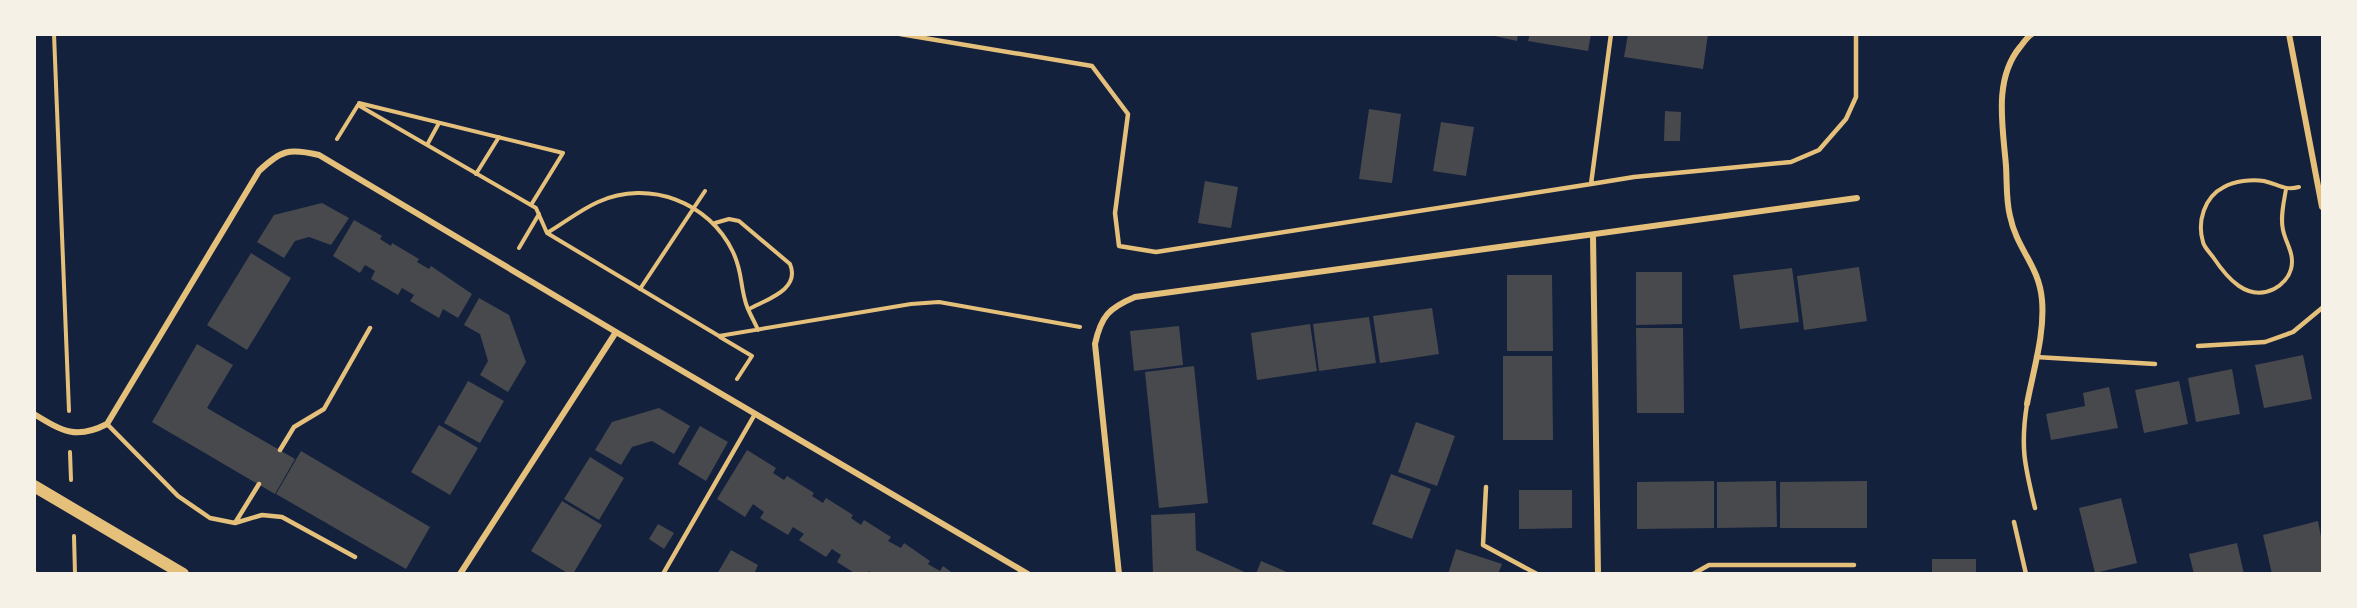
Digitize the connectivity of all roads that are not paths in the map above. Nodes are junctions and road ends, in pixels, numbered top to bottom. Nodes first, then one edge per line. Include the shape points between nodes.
1 (900, 34) edge
2 (1611, 34) edge
3 (1856, 34) edge
4 (2032, 34) edge
5 (2289, 34) edge
6 (1591, 184) junction
7 (1857, 198) dead end
8 (2322, 207) edge
9 (1593, 236) junction
10 (2322, 308) edge
11 (370, 328) dead end
12 (616, 332) junction
13 (2198, 345) dead end
14 (2036, 357) junction
15 (2155, 363) dead end
16 (2027, 404) joint
17 (34, 414) edge
18 (755, 414) junction
19 (107, 424) junction
20 (280, 450) dead end
21 (259, 484) dead end
22 (34, 486) edge
23 (1486, 487) dead end
24 (2035, 508) dead end
25 (2014, 522) dead end
26 (235, 523) junction
27 (355, 557) dead end
28 (1854, 565) dead end
29 (183, 573) edge
30 (460, 573) edge
31 (663, 573) edge
32 (1028, 573) edge
33 (1119, 573) edge
34 (1537, 573) edge
35 (1598, 573) edge
36 (1693, 573) edge
37 (2026, 573) edge

1 - 6 lane via 1092,66 1128,114 1115,213 1119,246 1156,252
2 - 6 lane
3 - 6 lane via 1856,97 1846,119 1819,150 1791,162
4 - 14 street via 2013,55 2004,79 2002,105 2009,215 2020,246 2034,267 2041,292 2042,323
5 - 8 street
7 - 9 street
9 - 33 street via 1135,297 1116,305 1104,317 1095,344
9 - 35 street
10 - 13 lane via 2294,332 2265,342
11 - 20 lane via 324,409 294,427
12 - 18 street
12 - 19 street via 320,155 285,151 259,171
12 - 30 street
14 - 15 lane
14 - 16 street
16 - 24 lane via 2023,458
17 - 19 street via 74,433 92,432
18 - 31 lane
18 - 32 street
19 - 26 lane via 178,496 210,518
21 - 26 lane
22 - 29 main road
23 - 34 lane via 1484,545
25 - 37 lane
26 - 27 lane via 262,515 282,517
28 - 36 lane via 1709,565

